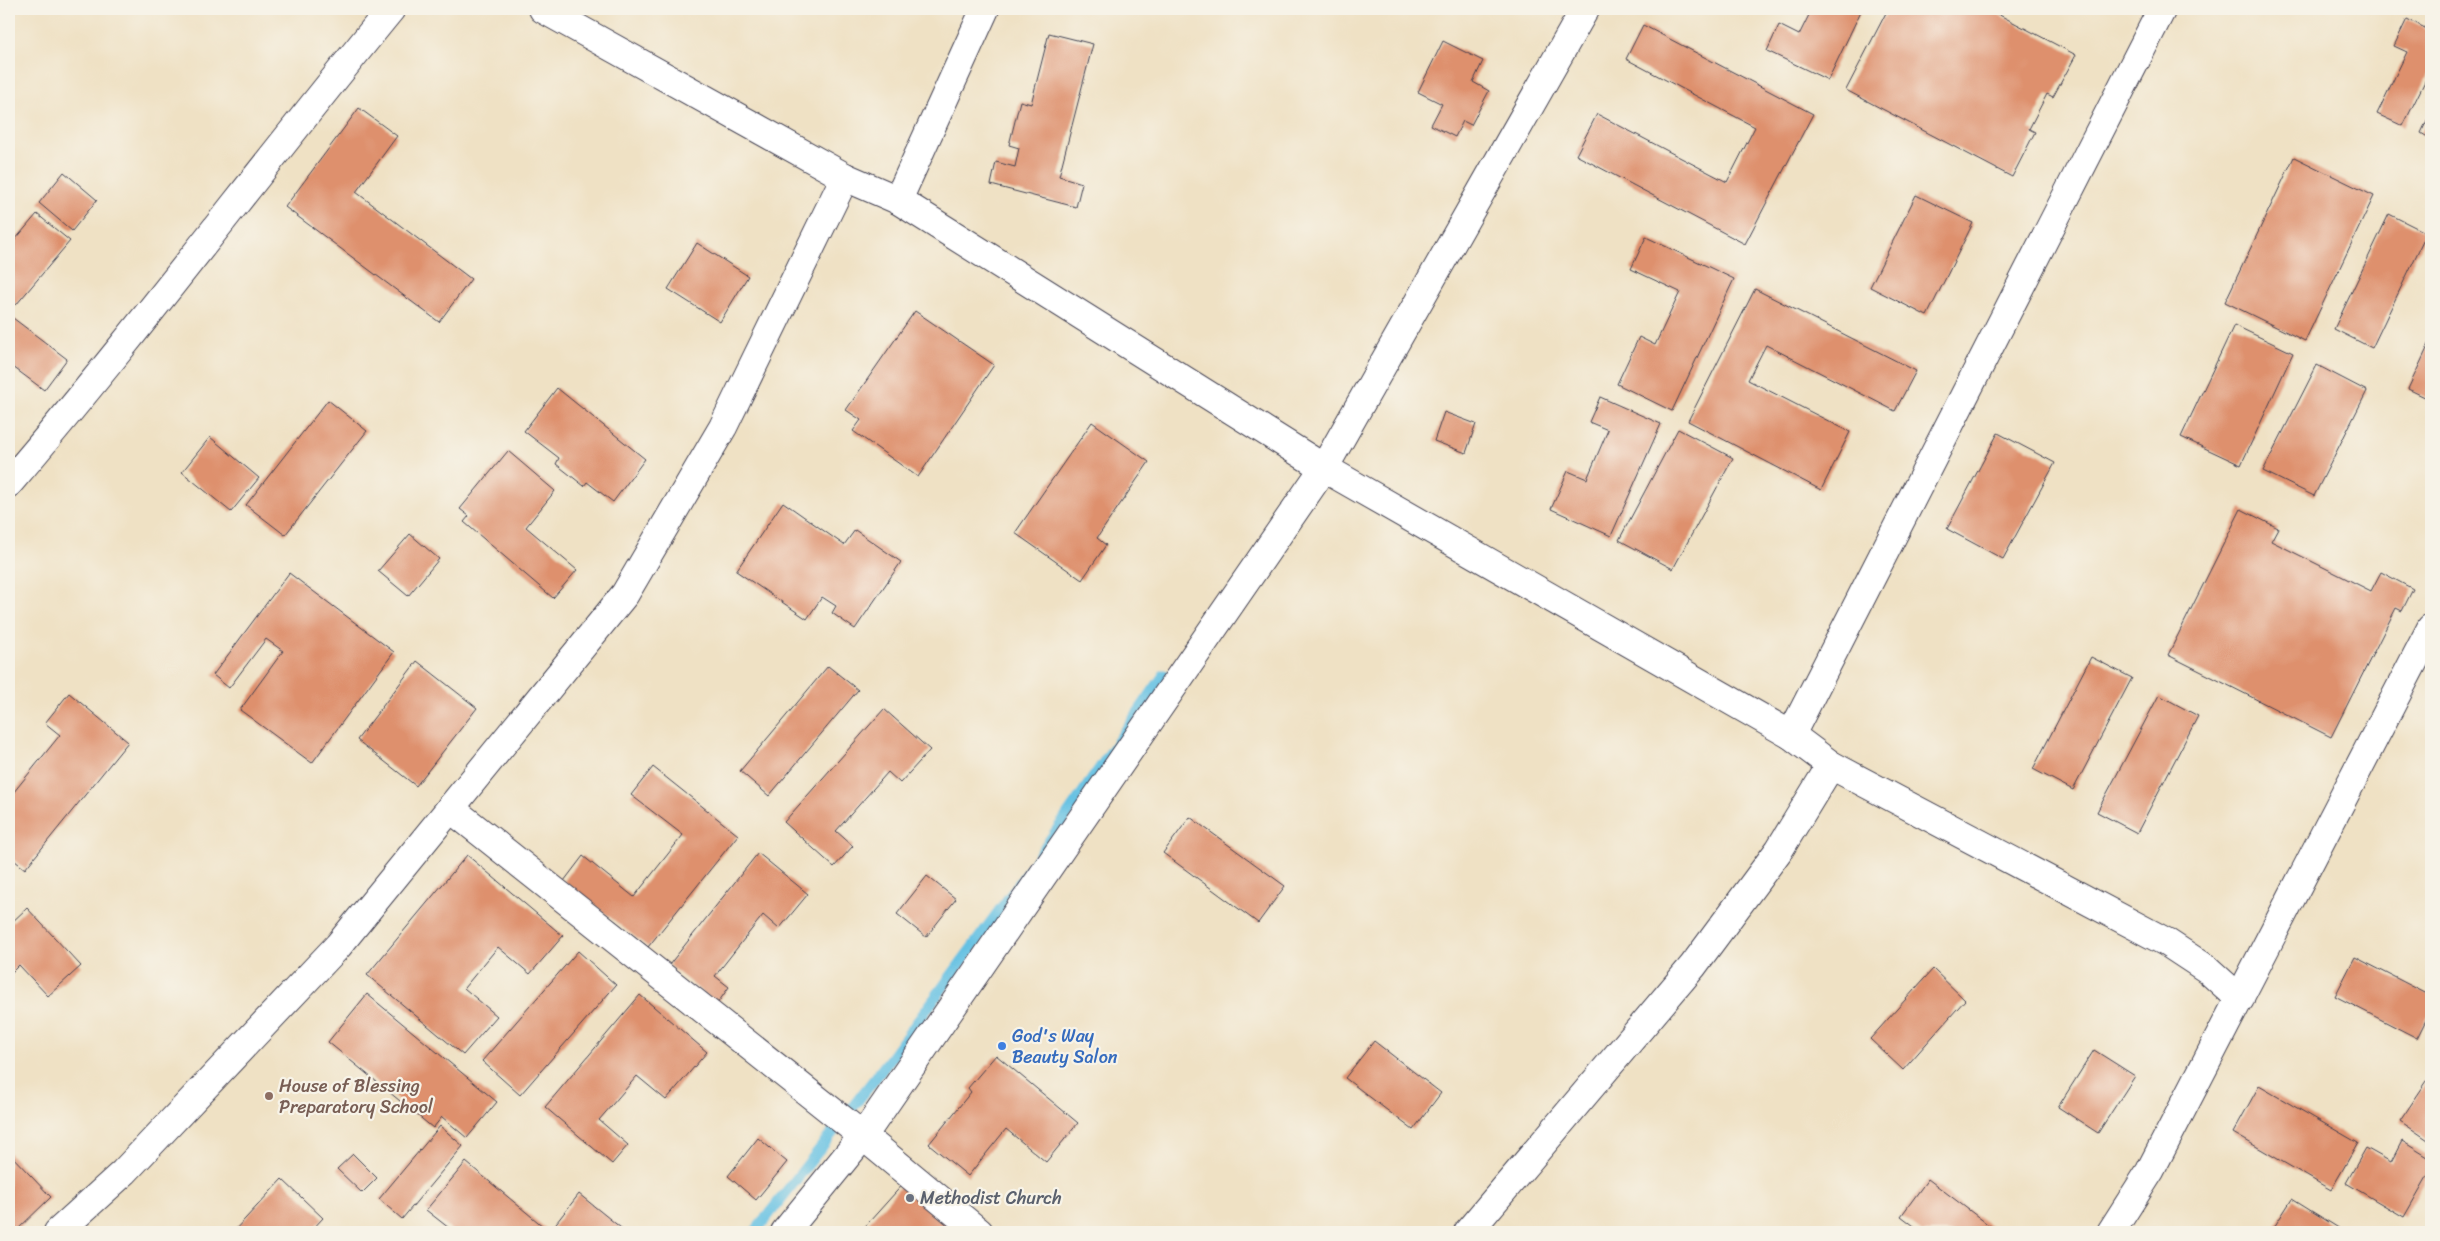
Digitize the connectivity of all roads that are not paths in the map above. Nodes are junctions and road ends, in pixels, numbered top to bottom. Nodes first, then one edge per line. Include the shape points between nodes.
1 (391, 9) edge
2 (543, 9) edge
3 (985, 9) edge
4 (1586, 9) edge
5 (2162, 9) edge
6 (845, 177) junction
7 (898, 200) junction
8 (1324, 468) junction
9 (9, 483) edge
10 (2431, 628) edge
11 (1791, 735) junction
12 (1831, 765) junction
13 (450, 808) junction
14 (2240, 999) junction
15 (863, 1136) junction
16 (58, 1232) edge
17 (785, 1232) edge
18 (979, 1232) edge
19 (1468, 1232) edge
20 (2111, 1232) edge

1 - 9 street via 292,129 87,392
2 - 6 street
3 - 7 street
4 - 8 street
5 - 11 street
6 - 7 street
6 - 13 street via 723,427 625,594
7 - 8 street
8 - 11 street
8 - 15 street
10 - 14 street
11 - 12 street
12 - 14 street via 2166,942 2207,968
12 - 19 street via 1779,850 1693,966
13 - 15 street
13 - 16 street via 338,946 124,1172
14 - 20 street via 2150,1171
15 - 17 street
15 - 18 street

